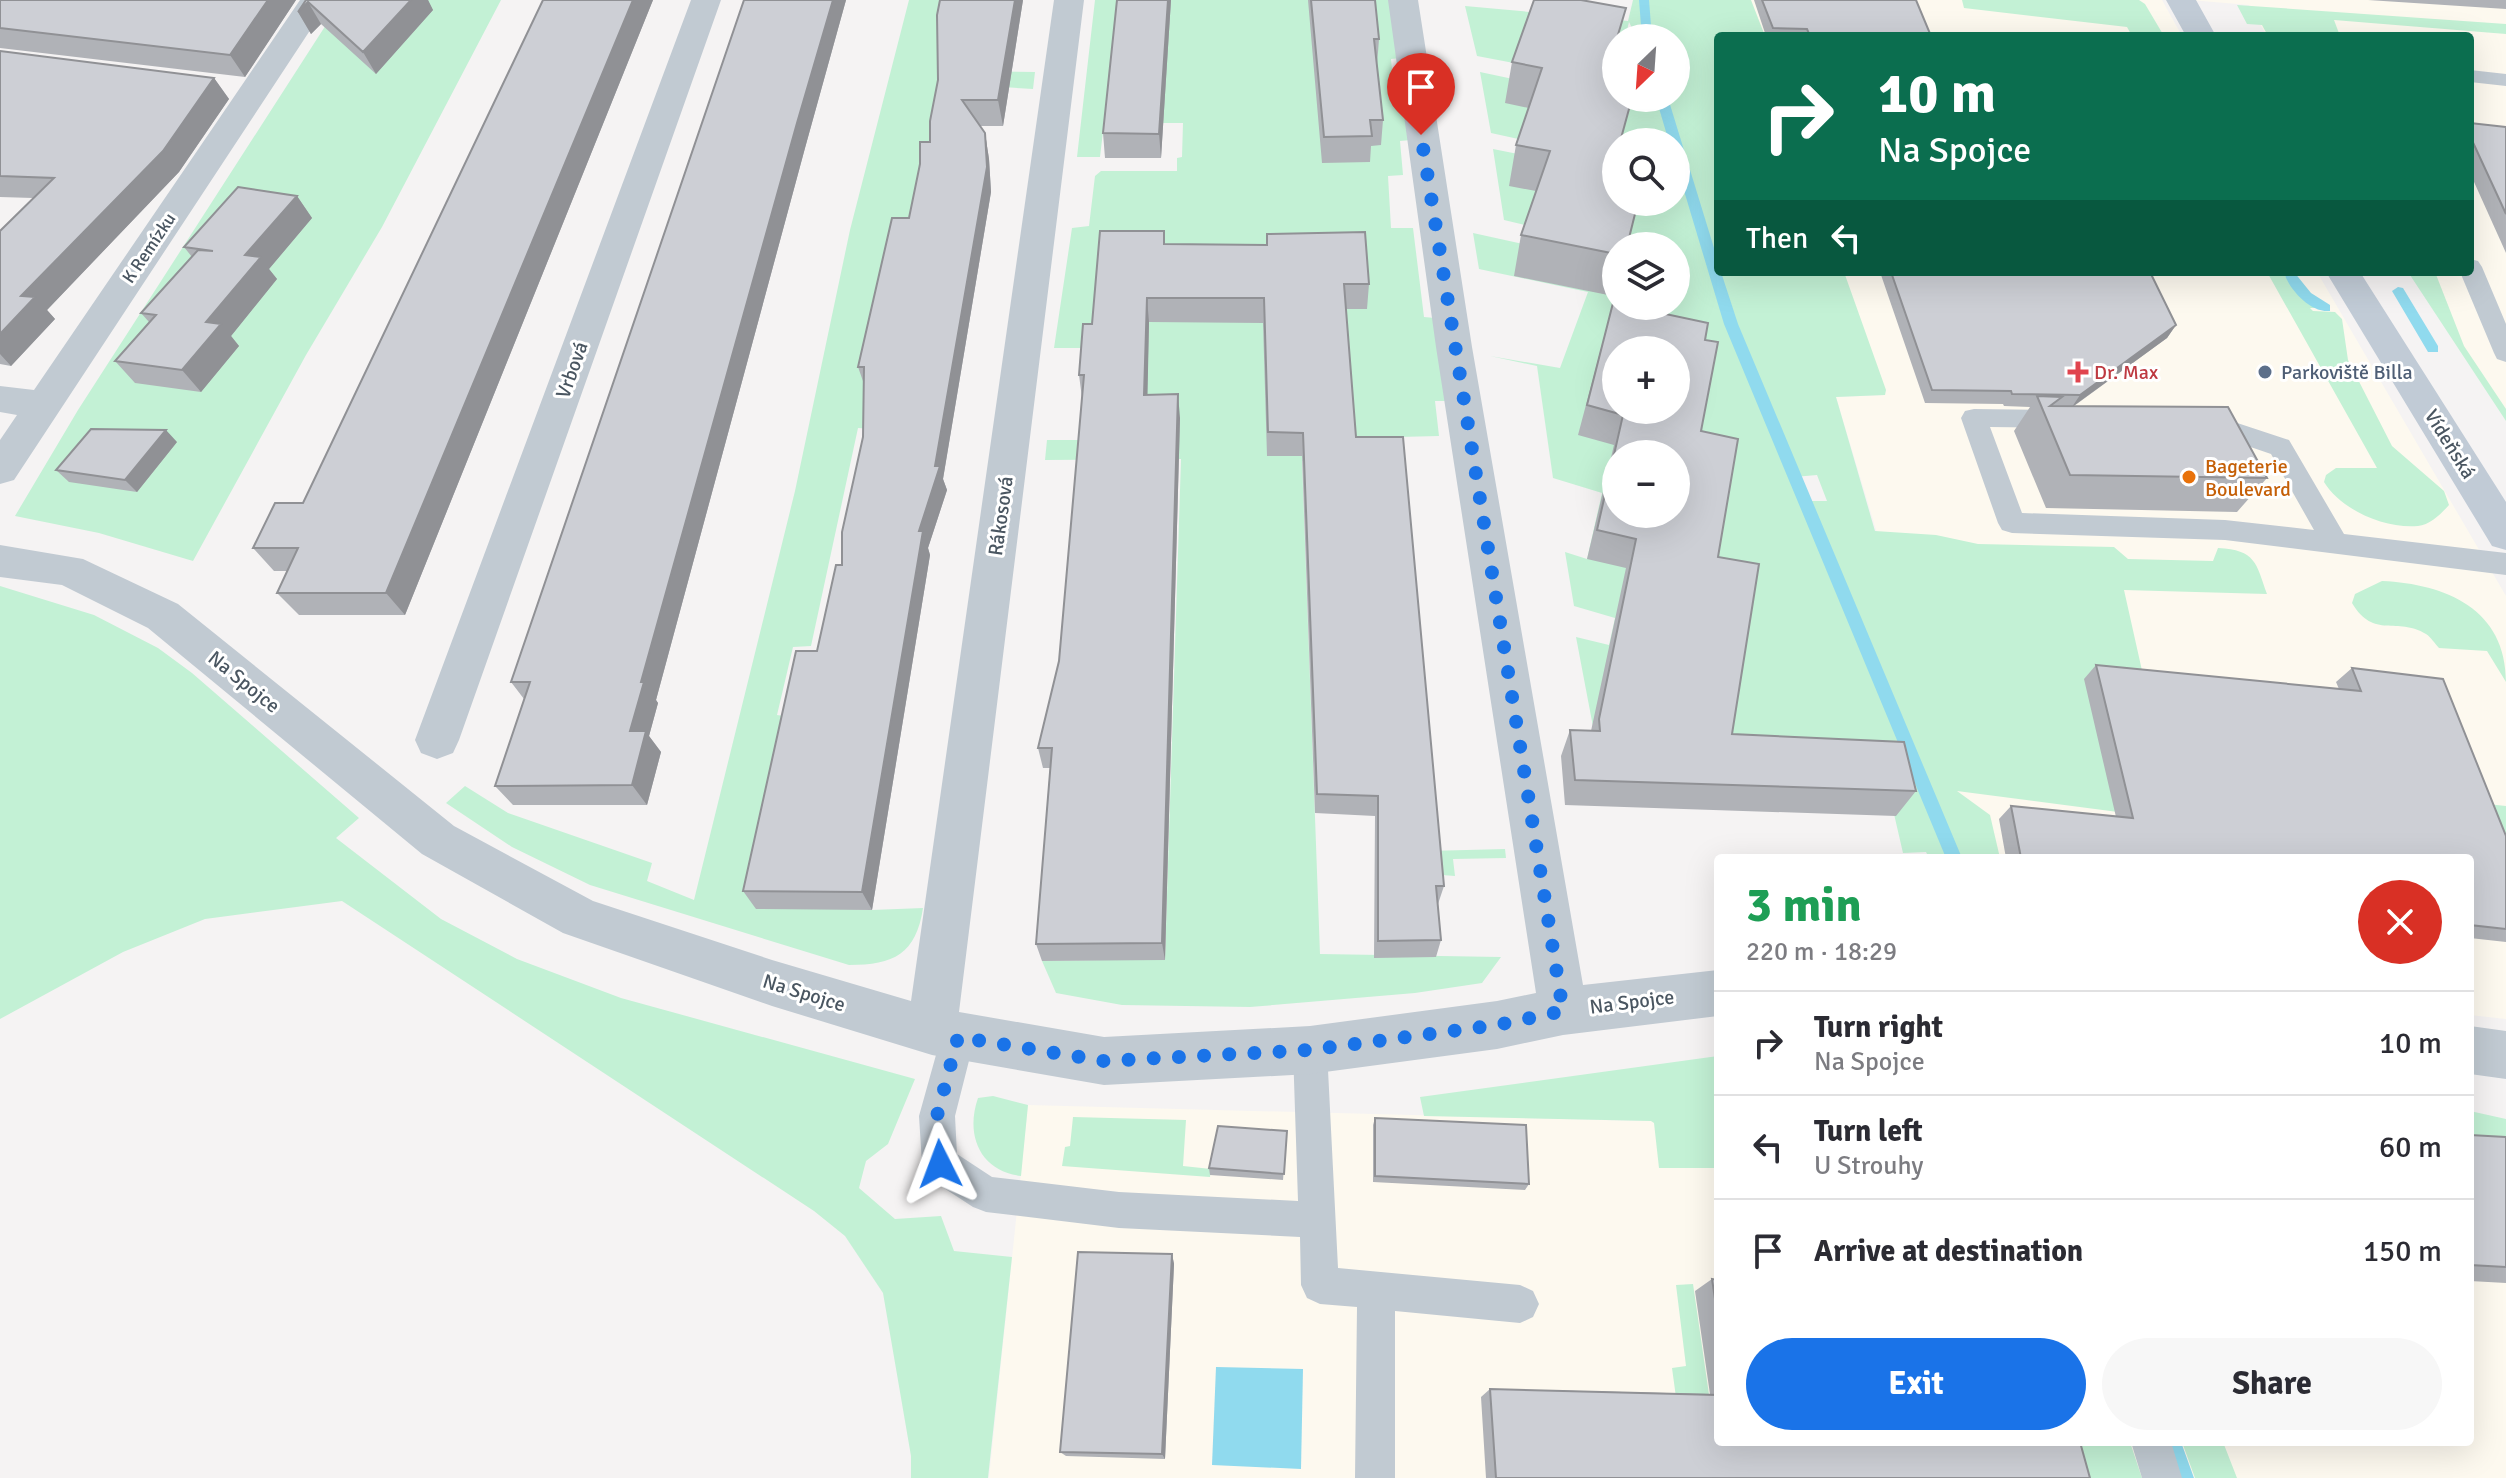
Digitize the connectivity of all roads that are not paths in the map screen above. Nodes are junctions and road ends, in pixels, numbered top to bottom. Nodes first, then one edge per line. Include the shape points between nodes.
1 (315, 0) edge
2 (706, 0) edge
3 (1069, 0) edge
4 (1403, 0) edge
5 (2181, 0) edge
6 (2199, 32) edge
7 (2474, 76) edge
8 (2506, 80) edge
9 (2345, 276) edge
10 (2474, 276) edge
11 (2506, 353) edge
12 (0, 399) edge
13 (43, 405) junction
14 (2081, 419) edge
15 (2173, 421) edge
16 (0, 470) edge
17 (2506, 535) edge
18 (2335, 543) junction
19 (0, 561) edge
20 (2506, 564) edge
21 (437, 740) dead end
22 (1714, 993) edge
23 (1563, 1011) junction
24 (945, 1034) junction
25 (1310, 1050) junction
26 (2474, 1051) edge
27 (2506, 1055) edge
28 (1318, 1220) junction
29 (1376, 1288) junction
30 (1520, 1304) dead end
31 (2152, 1446) edge
32 (1375, 1478) edge
33 (2162, 1478) edge

1 - 13 street, K Remízku via 240,89
2 - 21 street, Vrbová
3 - 24 street, Rákosová
4 - 23 street via 1455,357
5 - 6 main road
7 - 8 lane
9 - 17 main road, Vídeňská
10 - 11 lane
12 - 13 street
13 - 16 street, K Remízku
14 - 18 lane via 1974,418 2012,523 2225,530
15 - 18 lane via 2203,421 2280,447
18 - 20 lane
19 - 24 street, Na Spojce via 69,570 163,616 438,840 580,918
22 - 23 street, Na Spojce
23 - 25 street, Na Spojce
24 - 25 street, Na Spojce via 1104,1061
24 - 28 lane via 937,1116 940,1164 986,1194 1119,1210
25 - 28 lane
26 - 27 street
28 - 29 lane via 1320,1285
29 - 30 lane
29 - 32 lane
31 - 33 lane

